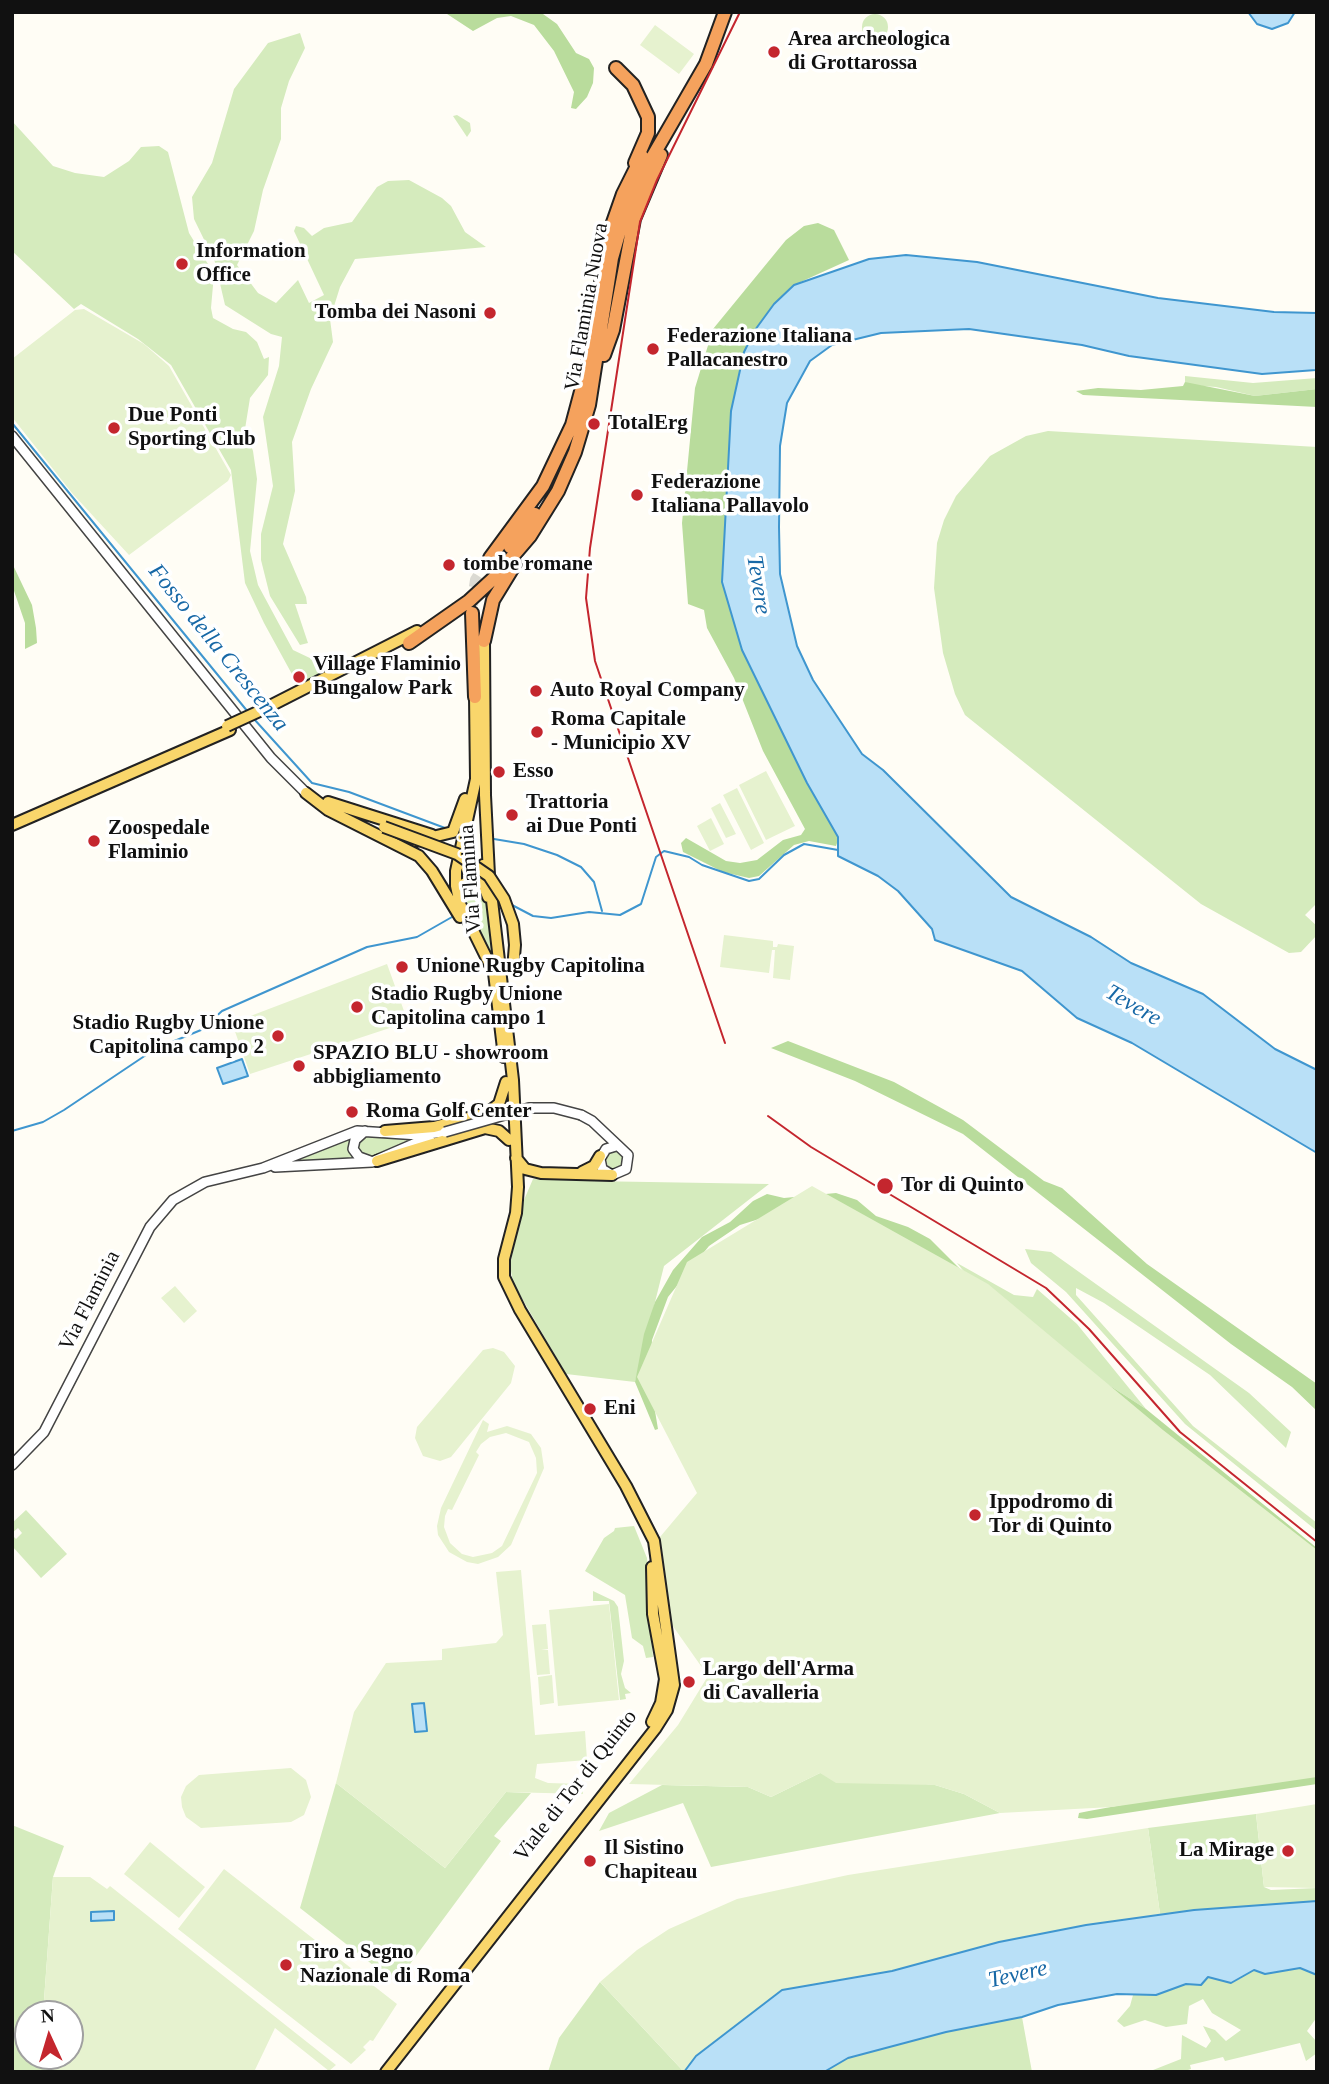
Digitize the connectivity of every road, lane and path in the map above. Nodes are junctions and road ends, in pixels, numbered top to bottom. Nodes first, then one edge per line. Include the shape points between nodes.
1 (716, 12) edge
2 (725, 12) edge
3 (616, 68) dead end
4 (690, 95) junction
5 (631, 176) junction
6 (585, 377) junction
7 (592, 392) junction
8 (12, 436) edge
9 (530, 536) junction
10 (490, 558) tunnel mouth
11 (485, 578) joint
12 (472, 613) tunnel mouth
13 (484, 641) joint
14 (409, 643) joint
15 (475, 697) joint
16 (266, 711) junction
17 (477, 752) junction
18 (306, 793) junction
19 (328, 802) junction
20 (12, 825) edge
21 (434, 836) junction
22 (463, 842) junction
23 (404, 848) junction
24 (488, 850) junction
25 (460, 904) junction
26 (492, 906) junction
27 (479, 940) junction
28 (505, 1002) junction
29 (506, 1082) junction
30 (601, 1130) junction
31 (365, 1131) junction
32 (384, 1131) junction
33 (444, 1132) junction
34 (509, 1140) junction
35 (617, 1146) junction
36 (601, 1154) junction
37 (516, 1158) junction
38 (374, 1161) junction
39 (263, 1168) junction
40 (541, 1173) junction
41 (576, 1174) junction
42 (611, 1175) junction
43 (518, 1187) junction
44 (12, 1465) edge
45 (378, 2072) edge
46 (386, 2072) edge

1 - 5 highway, Via Flaminia Nuova via 694,69
2 - 4 highway, Via Flaminia Nuova
3 - 5 highway via 633,85 648,117 648,133
4 - 7 highway via 632,226 612,330
4 - 7 highway, Via Flaminia Nuova via 639,179 620,227
5 - 6 highway, Via Flaminia Nuova via 604,252
6 - 10 highway via 556,463 529,508
6 - 11 highway via 579,415 557,474 531,521
7 - 9 highway, Via Flaminia Nuova via 571,463
8 - 18 street via 271,758
9 - 13 highway via 493,600
9 - 14 highway via 482,590
11 - 16 main road via 453,607 401,640
12 - 15 highway
13 - 24 main road, Via Flaminia
14 - 16 main road
15 - 17 main road, Via Flaminia
16 - 20 main road, bridge
17 - 21 main road via 456,829 447,836
17 - 22 main road, Via Flaminia
18 - 19 main road
18 - 23 main road via 328,810
19 - 21 main road
19 - 28 main road, bridge via 461,856 489,876 504,899 516,946
21 - 23 main road
22 - 24 main road via 463,862 469,870 482,866
22 - 25 main road, Via Flaminia via 455,879
23 - 27 main road via 426,863
24 - 26 main road, Via Flaminia
25 - 26 main road via 461,886 473,879 484,886
25 - 27 main road, Via Flaminia
26 - 28 main road, Via Flaminia
27 - 29 main road, Via Flaminia via 494,973
28 - 37 main road, Via Flaminia
29 - 32 main road via 501,1100 486,1113 434,1126
29 - 34 main road, Via Flaminia
30 - 33 street, Via Flaminia, bridge via 582,1115 533,1108
30 - 35 street, Via Flaminia
30 - 36 street
31 - 32 street, Via Flaminia
31 - 38 street via 353,1149 359,1157
31 - 39 street, Via Flaminia
32 - 33 street, Via Flaminia
33 - 38 street, Via Flaminia
34 - 38 main road via 499,1130 485,1128
34 - 45 main road, Viale di Tor di Quinto via 510,1204 498,1258 499,1284 648,1543 664,1690 649,1725
35 - 36 street
35 - 42 street via 625,1151 628,1163 623,1172
36 - 41 main road via 591,1168
36 - 42 street via 601,1167
37 - 40 main road via 525,1169
37 - 43 main road, Via Flaminia
38 - 39 street, Via Flaminia
39 - 44 street, Via Flaminia via 205,1182 159,1213 47,1427
40 - 41 main road
40 - 43 main road via 527,1177
41 - 42 main road
43 - 46 main road, Viale di Tor di Quinto via 504,1264 506,1282 654,1541 674,1669 673,1691 655,1729

